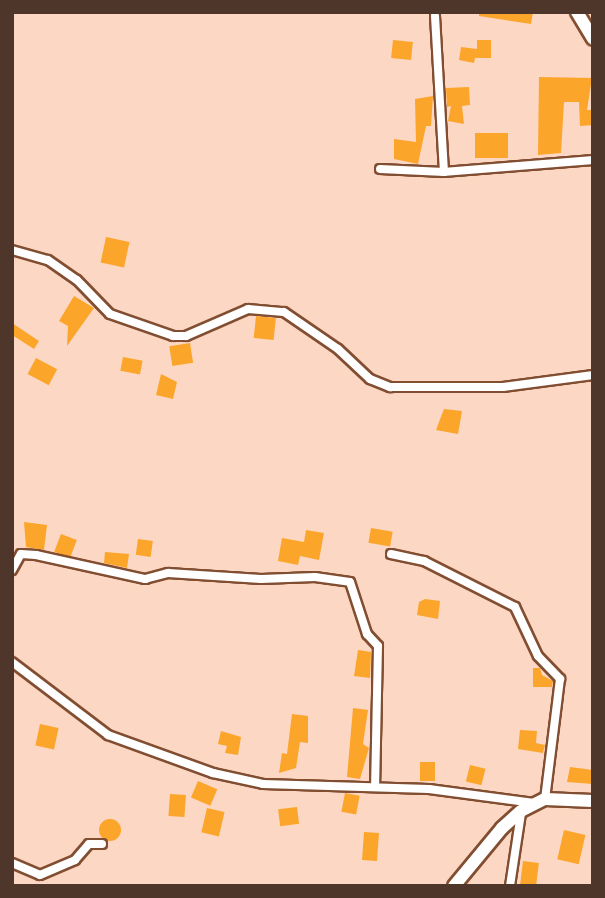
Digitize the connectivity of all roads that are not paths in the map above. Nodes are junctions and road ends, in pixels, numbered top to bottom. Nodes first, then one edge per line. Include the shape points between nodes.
1 (578, 12) edge
2 (435, 16) dead end
3 (593, 38) edge
4 (593, 160) edge
5 (380, 169) dead end
6 (444, 172) junction
7 (12, 250) edge
8 (593, 376) edge
9 (391, 554) dead end
10 (12, 570) edge
11 (12, 662) edge
12 (375, 787) junction
13 (593, 801) edge
14 (541, 802) junction
15 (521, 811) junction
16 (102, 844) dead end
17 (12, 863) edge
18 (454, 886) edge
19 (510, 886) edge

1 - 3 main road
2 - 6 street
4 - 6 street
5 - 6 street
7 - 8 street via 48,260 77,280 110,314 173,336 186,336 248,309 284,312 338,349 370,379 390,387 503,387
9 - 14 street via 424,561 515,607 538,656 560,679
10 - 12 street via 21,554 145,579 169,573 350,582 367,634 379,646
11 - 12 street via 76,714 145,751 263,784
12 - 14 street
13 - 14 main road
14 - 15 main road
15 - 18 main road
15 - 19 street
16 - 17 street via 89,844 75,860 40,875

